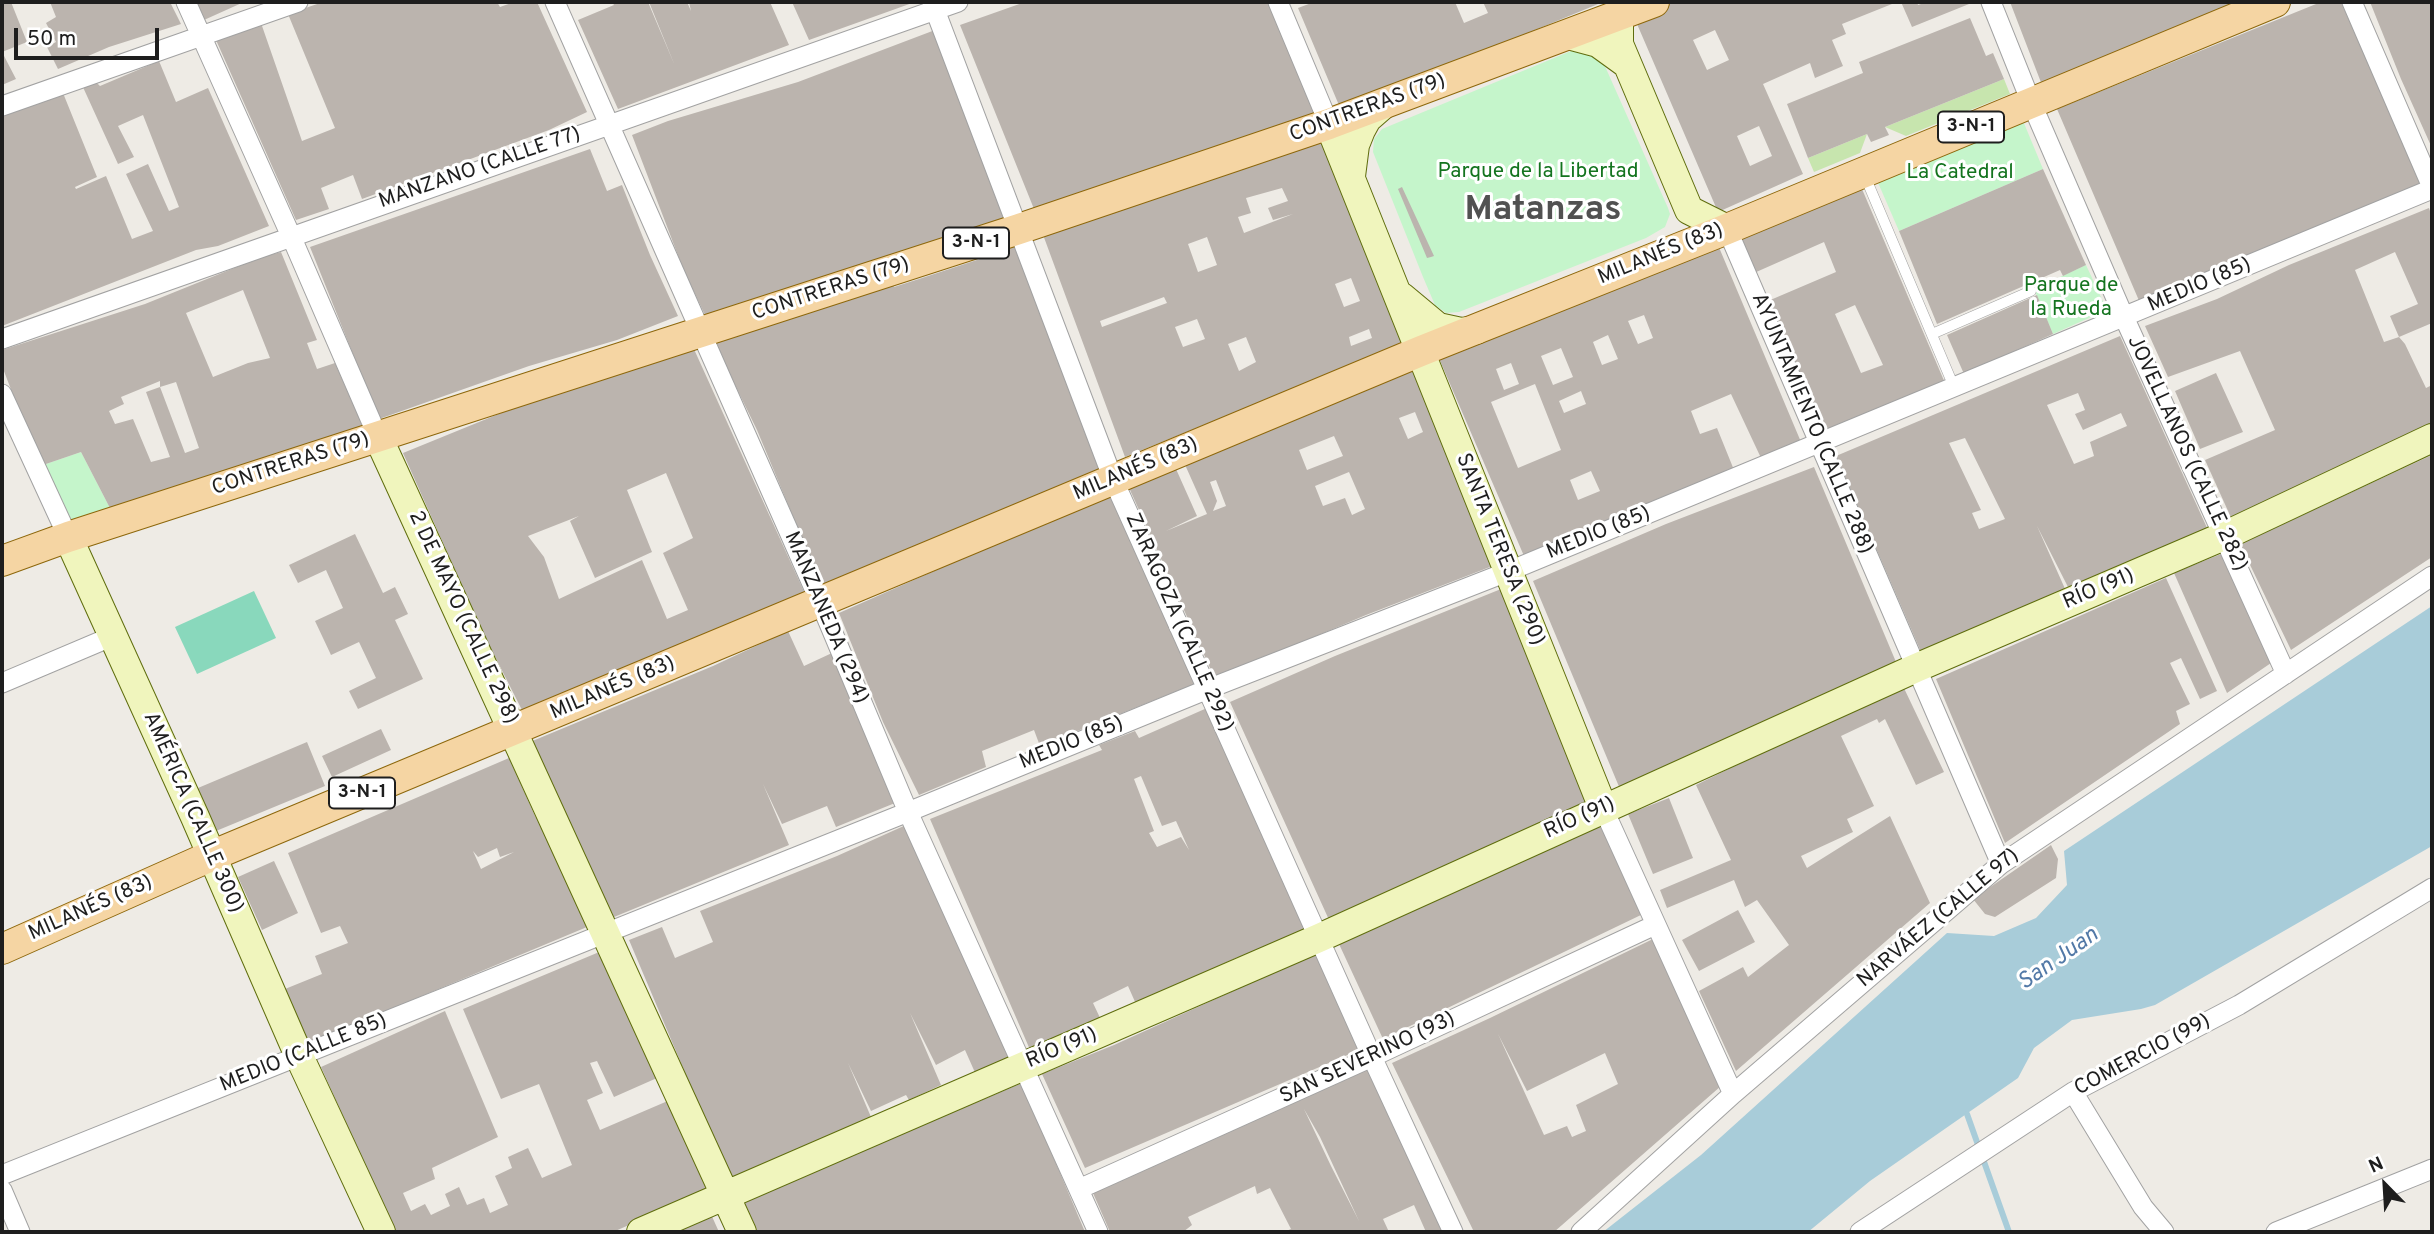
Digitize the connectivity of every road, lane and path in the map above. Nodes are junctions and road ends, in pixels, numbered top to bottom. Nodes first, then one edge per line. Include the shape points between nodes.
1 (186, 2) edge
2 (298, 2) edge
3 (555, 2) edge
4 (958, 2) edge
5 (1278, 2) edge
6 (1654, 2) edge
7 (1991, 2) edge
8 (2275, 2) edge
9 (2352, 2) edge
10 (934, 6) edge
11 (1616, 8) edge
12 (1568, 35) junction
13 (201, 36) junction
14 (1627, 64) junction
15 (2031, 102) junction
16 (1383, 105) junction
17 (2, 106) edge
18 (610, 124) junction
19 (1329, 124) junction
20 (1351, 177) junction
21 (1867, 181) dead end
22 (2432, 188) edge
23 (1689, 211) junction
24 (1019, 229) junction
25 (1727, 229) junction
26 (291, 236) junction
27 (1666, 253) junction
28 (2031, 292) dead end
29 (1398, 293) junction
30 (2124, 317) junction
31 (1476, 330) junction
32 (700, 332) junction
33 (1932, 334) junction
34 (2, 339) edge
35 (1421, 351) junction
36 (1954, 387) junction
37 (2, 394) edge
38 (378, 437) junction
39 (2432, 438) edge
40 (1819, 443) junction
41 (1113, 479) junction
42 (2224, 536) junction
43 (68, 537) junction
44 (2, 561) edge
45 (1507, 572) junction
46 (2432, 576) edge
47 (820, 602) junction
48 (113, 636) junction
49 (1916, 668) junction
50 (2286, 674) junction
51 (2, 683) edge
52 (1208, 689) junction
53 (514, 730) junction
54 (1603, 808) junction
55 (908, 811) junction
56 (211, 856) junction
57 (2001, 864) junction
58 (2432, 888) edge
59 (1655, 925) junction
60 (605, 932) junction
61 (1318, 938) junction
62 (2, 949) edge
63 (299, 1056) junction
64 (1372, 1058) junction
65 (1022, 1066) junction
66 (2073, 1092) junction
67 (1733, 1094) junction
68 (2432, 1169) edge
69 (2, 1175) edge
70 (1079, 1189) junction
71 (2, 1190) edge
72 (726, 1196) junction
73 (2322, 1224) edge
74 (20, 1232) edge
75 (381, 1232) edge
76 (641, 1232) edge
77 (742, 1232) edge
78 (1098, 1232) edge
79 (1453, 1232) edge
80 (1581, 1232) edge
81 (1860, 1232) edge
82 (2164, 1232) edge
83 (2276, 1232) edge

1 - 13 street, 2 DE MAYO (CALLE 298)
2 - 13 street
3 - 18 street, MANZANEDA (294)
4 - 10 street, MANZANO (CALLE 77)
5 - 19 street, SANTA TERESA (290)
6 - 11 main road, CONTRERAS (79) / 3-N-1
7 - 15 street, JOVELLANOS (CALLE 282)
8 - 15 main road, MILANÉS (83) / 3-N-1
9 - 22 street
10 - 18 street, MANZANO (CALLE 77)
10 - 24 street, ZARAGOZA (CALLE 292)
11 - 12 main road, CONTRERAS (79) / 3-N-1
11 - 14 street via 1619,44
12 - 14 street via 1598,43
12 - 16 main road, CONTRERAS (79) / 3-N-1
13 - 17 street
13 - 26 street, 2 DE MAYO (CALLE 298)
14 - 23 street
15 - 25 main road, MILANÉS (83) / 3-N-1
15 - 30 street, JOVELLANOS (CALLE 282)
16 - 19 main road, CONTRERAS (79) / 3-N-1
16 - 20 street via 1360,130
18 - 26 street, MANZANO (CALLE 77)
18 - 32 street, MANZANEDA (294)
19 - 20 street, SANTA TERESA (290)
19 - 24 main road, CONTRERAS (79) / 3-N-1
20 - 29 street, SANTA TERESA (290)
21 - 33 lane
22 - 30 street, MEDIO (85)
23 - 25 street
23 - 27 street via 1682,237
24 - 32 main road, CONTRERAS (79) / 3-N-1
24 - 41 street, ZARAGOZA (CALLE 292)
25 - 27 main road, MILANÉS (83) / 3-N-1
25 - 40 street, AYUNTAMIENTO (CALLE 288)
26 - 34 street, MANZANO (CALLE 77)
26 - 38 street, 2 DE MAYO (CALLE 298)
27 - 31 main road, MILANÉS (83) / 3-N-1
28 - 33 lane
29 - 31 street via 1438,327
29 - 35 street, SANTA TERESA (290)
30 - 36 street, MEDIO (85)
30 - 42 street, JOVELLANOS (CALLE 282)
31 - 35 main road, MILANÉS (83) / 3-N-1
32 - 38 main road, CONTRERAS (79) / 3-N-1
32 - 47 street, MANZANEDA (294)
33 - 36 lane
35 - 41 main road, MILANÉS (83) / 3-N-1
35 - 45 street, SANTA TERESA (290)
36 - 40 street, MEDIO (85)
37 - 43 street, AMÉRICA (CALLE 300)
38 - 43 main road, CONTRERAS (79) / 3-N-1
38 - 53 street, 2 DE MAYO (CALLE 298)
39 - 42 street, RÍO (91)
40 - 45 street, MEDIO (85)
40 - 49 street, AYUNTAMIENTO (CALLE 288)
41 - 47 main road, MILANÉS (83) / 3-N-1
41 - 52 street, ZARAGOZA (CALLE 292)
42 - 49 street, RÍO (91)
42 - 50 street, JOVELLANOS (CALLE 282)
43 - 44 main road, CONTRERAS (79) / 3-N-1
43 - 48 street, AMÉRICA (CALLE 300)
45 - 52 street, MEDIO (85)
45 - 54 street, SANTA TERESA (290)
46 - 50 street, NARVÁEZ (CALLE 97)
47 - 53 main road, MILANÉS (83) / 3-N-1
47 - 55 street, MANZANEDA (294)
48 - 51 street
48 - 56 street, AMÉRICA (CALLE 300)
49 - 54 street, RÍO (91)
49 - 57 street, AYUNTAMIENTO (CALLE 288)
50 - 57 street, NARVÁEZ (CALLE 97)
52 - 55 street, MEDIO (85)
52 - 61 street, ZARAGOZA (CALLE 292)
53 - 56 main road, MILANÉS (83) / 3-N-1
53 - 60 street, 2 DE MAYO (CALLE 298)
54 - 59 street, SANTA TERESA (290)
54 - 61 street, RÍO (91)
55 - 60 street, MEDIO (85)
55 - 65 street, MANZANEDA (294)
56 - 62 main road, MILANÉS (83) / 3-N-1
56 - 63 street, AMÉRICA (CALLE 300)
57 - 67 street, NARVÁEZ (CALLE 97)
58 - 66 street, COMERCIO (99) via 2239,1005
59 - 64 street, SAN SEVERINO (93)
59 - 67 street, SANTA TERESA (290)
60 - 63 street, MEDIO (CALLE 85)
60 - 72 street, 2 DE MAYO (CALLE 298)
61 - 64 street, ZARAGOZA (CALLE 292)
61 - 65 street, RÍO (91)
63 - 69 street, MEDIO (CALLE 85)
63 - 75 street, AMÉRICA (CALLE 300)
64 - 70 street, SAN SEVERINO (93)
64 - 79 street, ZARAGOZA (CALLE 292)
65 - 70 street, MANZANEDA (294)
65 - 72 street, RÍO (91)
66 - 81 street, COMERCIO (99)
66 - 82 street via 2143,1207
67 - 80 street, NARVÁEZ (CALLE 97)
68 - 73 street
70 - 78 street, MANZANEDA (294)
71 - 74 street
72 - 76 street, RÍO (91)
72 - 77 street, 2 DE MAYO (CALLE 298)
73 - 83 street

